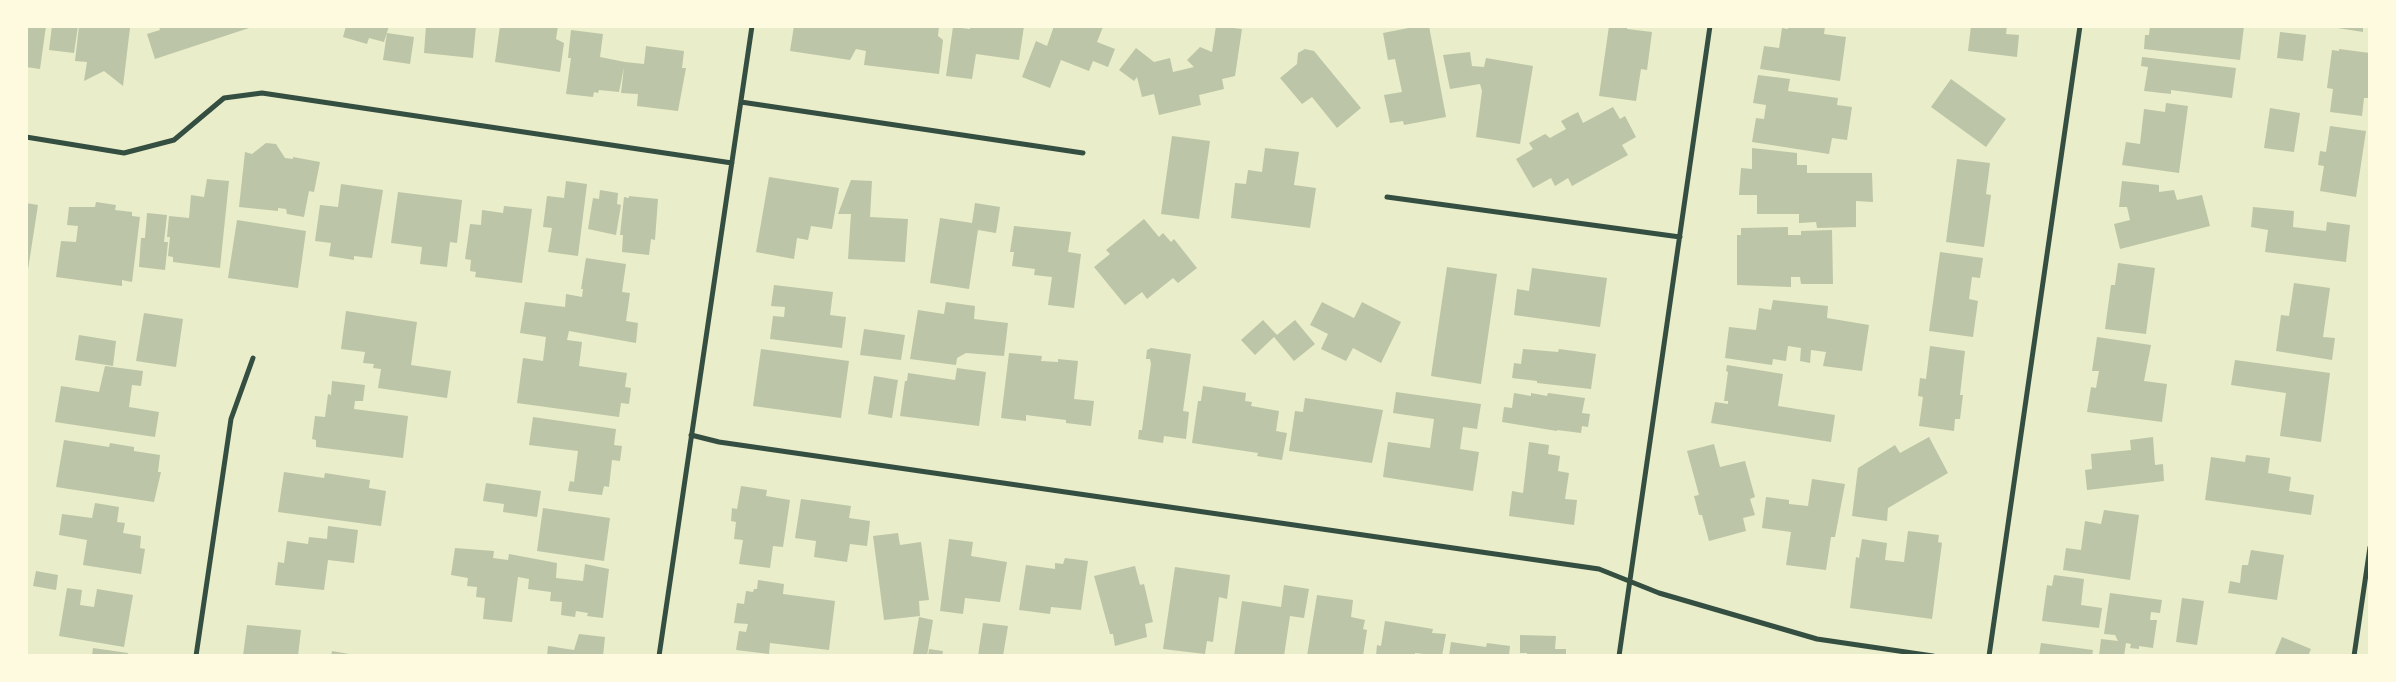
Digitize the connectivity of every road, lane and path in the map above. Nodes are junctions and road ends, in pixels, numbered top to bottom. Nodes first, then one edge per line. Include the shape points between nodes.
1 (752, 26) edge
2 (1710, 26) edge
3 (2080, 26) edge
4 (741, 102) junction
5 (26, 137) edge
6 (1083, 152) dead end
7 (732, 162) junction
8 (1387, 197) dead end
9 (1680, 238) junction
10 (253, 358) dead end
11 (691, 435) junction
12 (2370, 546) edge
13 (1630, 580) junction
14 (196, 656) edge
15 (659, 656) edge
16 (1620, 656) edge
17 (1933, 656) edge
18 (1989, 656) edge
19 (2354, 656) edge

1 - 4 street
2 - 9 street
3 - 18 street
4 - 6 street
4 - 7 street
5 - 7 street via 124,152 174,140 224,98 262,92
7 - 11 street
8 - 9 street
9 - 13 street
10 - 14 street via 232,419
11 - 13 street via 1599,569
11 - 15 street
12 - 19 street
13 - 16 street
13 - 17 street via 1660,593 1817,640

